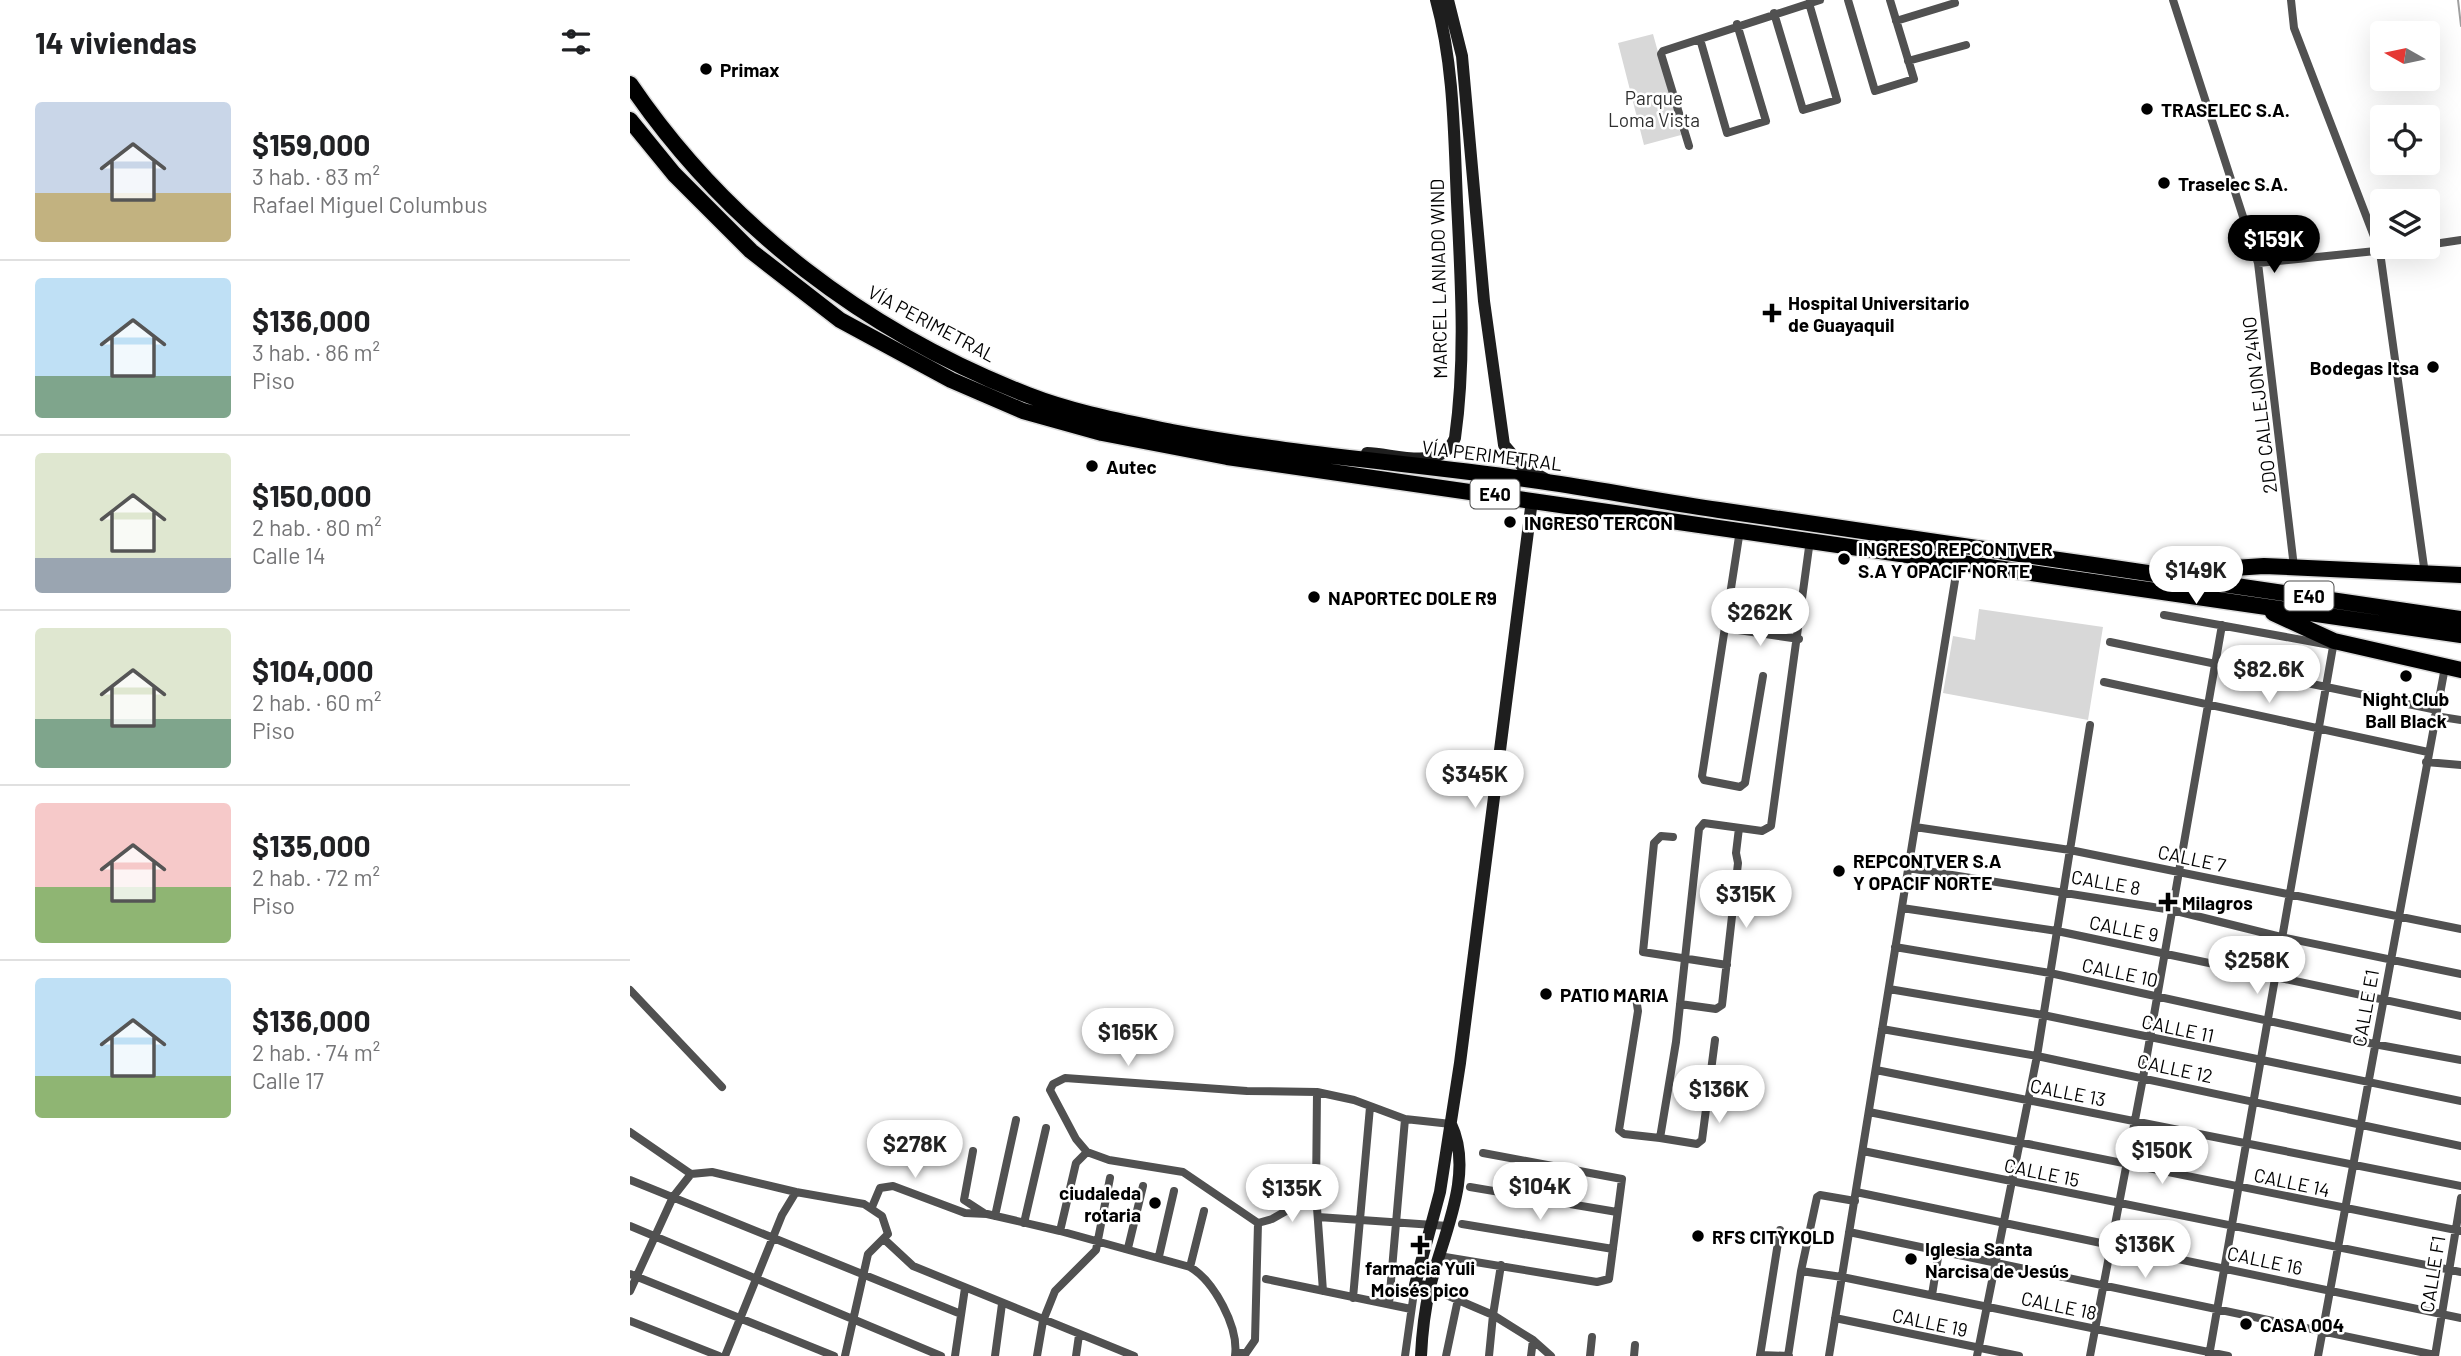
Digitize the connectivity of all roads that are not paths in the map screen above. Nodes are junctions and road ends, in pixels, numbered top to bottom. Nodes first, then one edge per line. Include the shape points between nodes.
1 (1436, 0) edge
2 (1448, 0) edge
3 (1820, 0) edge
4 (1847, 0) edge
5 (1890, 0) edge
6 (2173, 0) edge
7 (2291, 0) edge
8 (1809, 3) junction
9 (1955, 3) dead end
10 (1774, 13) junction
11 (1896, 21) junction
12 (1737, 24) junction
13 (1700, 39) junction
14 (1966, 45) dead end
15 (1909, 61) junction
16 (630, 84) edge
17 (630, 120) edge
18 (1689, 146) dead end
19 (2370, 226) edge
20 (2461, 240) edge
21 (2440, 243) edge
22 (2370, 253) edge
23 (2381, 259) edge
24 (2258, 263) junction
25 (1346, 459) junction
26 (1550, 482) junction
27 (1532, 500) junction
28 (1740, 530) junction
29 (1810, 540) junction
30 (1958, 562) junction
31 (2294, 567) junction
32 (2158, 573) junction
33 (2425, 574) junction
34 (2461, 575) edge
35 (2254, 605) junction
36 (2164, 615) dead end
37 (2461, 619) edge
38 (2222, 625) junction
39 (1725, 628) junction
40 (2461, 635) edge
41 (1799, 639) junction
42 (2110, 642) dead end
43 (2333, 643) junction
44 (2214, 666) junction
45 (2453, 668) edge
46 (1763, 676) dead end
47 (2104, 682) dead end
48 (2326, 688) junction
49 (2207, 707) junction
50 (2436, 713) junction
51 (2461, 720) edge
52 (2090, 725) dead end
53 (2317, 730) junction
54 (2428, 752) junction
55 (2426, 762) junction
56 (2461, 765) edge
57 (1915, 827) junction
58 (1738, 828) junction
59 (1673, 837) dead end
60 (2070, 850) junction
61 (1908, 867) junction
62 (2179, 871) junction
63 (2063, 891) junction
64 (2288, 895) junction
65 (1902, 908) junction
66 (2172, 910) junction
67 (2397, 918) junction
68 (2461, 929) edge
69 (2057, 931) junction
70 (2281, 937) junction
71 (1895, 947) junction
72 (2165, 953) junction
73 (1685, 959) junction
74 (2390, 959) junction
75 (1727, 965) junction
76 (2050, 973) junction
77 (2461, 974) edge
78 (2274, 978) junction
79 (1889, 989) junction
80 (630, 990) edge
81 (2157, 996) junction
82 (1636, 998) dead end
83 (2382, 1000) junction
84 (1681, 1004) junction
85 (2043, 1015) junction
86 (2461, 1016) edge
87 (2267, 1020) junction
88 (1882, 1029) junction
89 (2150, 1038) junction
90 (1715, 1040) dead end
91 (2374, 1044) junction
92 (2037, 1056) junction
93 (2461, 1060) edge
94 (2260, 1061) junction
95 (1875, 1070) junction
96 (2144, 1078) junction
97 (2367, 1083) junction
98 (722, 1087) dead end
99 (1317, 1092) junction
100 (2028, 1100) junction
101 (2254, 1101) junction
102 (2461, 1101) edge
103 (1370, 1107) junction
104 (1869, 1112) junction
105 (1405, 1119) junction
106 (1016, 1120) dead end
107 (2135, 1121) junction
108 (1451, 1125) junction
109 (2359, 1126) junction
110 (1046, 1128) dead end
111 (630, 1132) edge
112 (1660, 1138) junction
113 (2021, 1143) junction
114 (2246, 1143) junction
115 (2461, 1146) edge
116 (973, 1151) dead end
117 (1863, 1151) junction
118 (1483, 1153) dead end
119 (1081, 1157) junction
120 (2127, 1164) junction
121 (2352, 1164) junction
122 (691, 1174) junction
123 (1110, 1178) dead end
124 (630, 1180) edge
125 (2013, 1182) junction
126 (1143, 1186) dead end
127 (2461, 1186) edge
128 (1469, 1187) dead end
129 (2239, 1187) junction
130 (1174, 1191) dead end
131 (796, 1192) junction
132 (1317, 1194) junction
133 (1856, 1196) junction
134 (673, 1197) junction
135 (2461, 1198) edge
136 (2119, 1204) junction
137 (872, 1207) junction
138 (2344, 1209) junction
139 (1203, 1211) dead end
140 (1617, 1212) junction
141 (991, 1215) junction
142 (1318, 1217) junction
143 (1359, 1219) junction
144 (1396, 1221) junction
145 (1024, 1223) junction
146 (1258, 1223) junction
147 (2005, 1223) junction
148 (1432, 1224) junction
149 (1462, 1224) dead end
150 (630, 1226) edge
151 (1448, 1226) junction
152 (2231, 1227) junction
153 (1780, 1230) dead end
154 (1060, 1231) junction
155 (2458, 1231) edge
156 (1849, 1233) junction
157 (653, 1236) junction
158 (774, 1237) junction
159 (885, 1240) junction
160 (1099, 1241) junction
161 (2111, 1244) junction
162 (1128, 1248) junction
163 (1613, 1249) junction
164 (2337, 1249) junction
165 (1939, 1251) junction
166 (1159, 1256) junction
167 (1439, 1256) junction
168 (1996, 1263) junction
169 (1501, 1265) junction
170 (1190, 1266) junction
171 (2224, 1268) junction
172 (2449, 1270) junction
173 (1801, 1271) junction
174 (2461, 1272) edge
175 (864, 1274) junction
176 (633, 1275) edge
177 (1842, 1277) junction
178 (757, 1279) junction
179 (1266, 1279) dead end
180 (1415, 1285) junction
181 (2103, 1286) junction
182 (965, 1288) junction
183 (1430, 1288) junction
184 (2330, 1289) junction
185 (630, 1291) edge
186 (1322, 1291) junction
187 (1931, 1295) junction
188 (1353, 1298) junction
189 (1458, 1299) junction
190 (1002, 1304) junction
191 (1389, 1304) junction
192 (1987, 1306) junction
193 (1411, 1309) junction
194 (2217, 1309) junction
195 (961, 1314) junction
196 (2442, 1314) junction
197 (1493, 1315) junction
198 (1835, 1318) junction
199 (2461, 1318) edge
200 (741, 1319) junction
201 (854, 1319) junction
202 (630, 1321) edge
203 (1043, 1321) junction
204 (2095, 1329) junction
205 (2323, 1331) junction
206 (1079, 1335) junction
207 (1592, 1337) dead end
208 (1534, 1340) junction
209 (1635, 1345) dead end
210 (1117, 1352) edge
211 (1978, 1352) edge
212 (1235, 1354) edge
213 (1246, 1354) edge
214 (2209, 1354) edge
215 (2435, 1355) edge
216 (719, 1356) edge
217 (725, 1356) edge
218 (834, 1356) edge
219 (845, 1356) edge
220 (941, 1356) edge
221 (955, 1356) edge
222 (995, 1356) edge
223 (1037, 1356) edge
224 (1076, 1356) edge
225 (1134, 1356) edge
226 (1405, 1356) edge
227 (1421, 1356) edge
228 (1446, 1356) edge
229 (1489, 1356) edge
230 (1531, 1356) edge
231 (1551, 1356) edge
232 (1590, 1356) edge
233 (1634, 1356) edge
234 (1760, 1356) edge
235 (1788, 1356) edge
236 (1829, 1356) edge
237 (2019, 1356) edge
238 (2090, 1356) edge
239 (2228, 1356) edge
240 (2318, 1356) edge

1 - 25 main road, MARCEL LANIADO WIND via 1447,54 1457,191 1462,316 1455,438 1437,458 1361,453
2 - 26 main road, MARCEL LANIADO WIND via 1462,56 1484,301 1504,445 1522,466
3 - 8 street
4 - 15 street via 1875,91 1914,79
5 - 11 street
6 - 24 street, 2DO CALLEJON 24NO
7 - 19 street via 2294,28
8 - 10 street
8 - 10 street via 1838,100 1814,107 1803,110
9 - 11 street
10 - 12 street
11 - 15 street
12 - 13 street
12 - 13 street via 1766,121 1727,133
13 - 18 street via 1661,54
14 - 15 street
16 - 25 highway, VÍA PERIMETRAL / E40 via 695,169 764,236 848,303 944,358 1031,396 1107,419
17 - 27 highway, VÍA PERIMETRAL / E40 via 674,174 751,251 840,320 951,380 1023,411 1102,433 1227,457
20 - 21 street
22 - 24 street
23 - 33 street
24 - 31 street, 2DO CALLEJON 24NO
25 - 26 highway, VÍA PERIMETRAL / E40
26 - 32 highway, VÍA PERIMETRAL / E40
27 - 28 highway, VÍA PERIMETRAL / E40
27 - 108 main road
28 - 29 highway, VÍA PERIMETRAL / E40
28 - 39 street
29 - 30 highway, VÍA PERIMETRAL / E40
29 - 41 street
30 - 35 highway, VÍA PERIMETRAL / E40
30 - 57 street
31 - 32 highway
31 - 33 highway
32 - 37 highway, VÍA PERIMETRAL / E40
33 - 34 highway
35 - 40 highway, VÍA PERIMETRAL / E40
35 - 43 highway
36 - 38 street
38 - 43 street
38 - 44 street
39 - 41 street
39 - 46 street via 1704,780 1740,787 1745,783
41 - 58 street via 1775,816 1771,826 1762,831
42 - 44 street
43 - 45 highway
43 - 48 street
44 - 48 street
44 - 49 street
45 - 50 street, CALLE E1
47 - 49 street
48 - 50 street
48 - 53 street
49 - 53 street
49 - 62 street
50 - 51 street
50 - 54 street, CALLE E1
52 - 60 street
53 - 54 street
53 - 64 street
54 - 55 street, CALLE E1
55 - 56 street
55 - 67 street, CALLE E1
57 - 60 street, CALLE 7
57 - 61 street
58 - 73 street via 1700,826
58 - 75 street
59 - 73 street via 1661,836 1654,844 1643,949
60 - 62 street, CALLE 7
60 - 63 street
61 - 63 street, CALLE 8
61 - 65 street
62 - 64 street, CALLE 7
62 - 66 street
63 - 66 street, CALLE 8
63 - 69 street
64 - 67 street, CALLE 7
64 - 70 street
65 - 69 street, CALLE 9
65 - 71 street
66 - 70 street, CALLE 8
66 - 72 street
67 - 68 street, CALLE 7
67 - 74 street, CALLE E1
69 - 72 street, CALLE 9
69 - 76 street
70 - 74 street, CALLE 8
70 - 78 street
71 - 76 street, CALLE 10
71 - 79 street
72 - 78 street, CALLE 9
72 - 81 street
73 - 75 street
73 - 84 street
74 - 77 street, CALLE 8
74 - 83 street, CALLE E1
75 - 84 street via 1720,1008
76 - 81 street, CALLE 10
76 - 85 street
78 - 83 street, CALLE 9
78 - 87 street
79 - 85 street, CALLE 11
79 - 88 street
80 - 98 street
81 - 87 street, CALLE 10
81 - 89 street
82 - 112 street via 1638,1011 1619,1130
83 - 86 street, CALLE 9
83 - 91 street, CALLE E1
84 - 112 street
85 - 89 street, CALLE 11
85 - 92 street
87 - 91 street, CALLE 10
87 - 94 street
88 - 92 street, CALLE 12
88 - 95 street
89 - 94 street, CALLE 11
89 - 96 street
90 - 112 street via 1702,1140 1697,1144
91 - 93 street, CALLE 10
91 - 97 street, CALLE E1
92 - 96 street, CALLE 12
92 - 100 street
94 - 97 street, CALLE 11
94 - 101 street
95 - 100 street, CALLE 13
95 - 104 street
96 - 101 street, CALLE 12
96 - 107 street
97 - 102 street, CALLE 11
97 - 109 street, CALLE E1
99 - 103 street
99 - 119 street via 1065,1078 1050,1090
99 - 132 street
100 - 107 street, CALLE 13
100 - 113 street
101 - 109 street, CALLE 12
101 - 114 street
103 - 105 street
103 - 143 street
104 - 113 street, CALLE 14
104 - 117 street
105 - 108 street
105 - 144 street
106 - 141 street
107 - 114 street, CALLE 13
107 - 120 street
108 - 148 main road
108 - 151 main road via 1458,1140 1458,1156
109 - 115 street, CALLE 12
109 - 121 street, CALLE E1
110 - 145 street
111 - 122 street
113 - 120 street, CALLE 14
113 - 125 street
114 - 121 street, CALLE 13
114 - 129 street
116 - 141 street via 964,1200
117 - 125 street, CALLE 15
117 - 133 street
118 - 140 street via 1617,1176 1623,1184
119 - 146 street via 1184,1172
119 - 154 street
120 - 129 street, CALLE 14
120 - 136 street
121 - 127 street, CALLE 13
121 - 138 street, CALLE E1
122 - 131 street via 712,1172
122 - 134 street
123 - 160 street
124 - 134 street
125 - 136 street, CALLE 15
125 - 147 street
126 - 162 street
128 - 140 street
129 - 138 street, CALLE 14
129 - 152 street
130 - 166 street
131 - 137 street
131 - 158 street
132 - 142 street
132 - 146 street
133 - 147 street, CALLE 16
133 - 156 street
133 - 173 street, CALLE 16 via 1817,1197
134 - 157 street
134 - 158 street
135 - 155 street, CALLE F1
136 - 152 street, CALLE 15
136 - 161 street
137 - 141 street via 885,1185 944,1207
137 - 159 street via 887,1227
138 - 155 street, CALLE 14
138 - 164 street, CALLE E1
139 - 170 street
140 - 163 street
141 - 145 street
142 - 143 street
142 - 186 street
143 - 144 street
143 - 188 street
144 - 148 street
144 - 191 street
145 - 154 street
146 - 213 street via 1257,1327 1252,1349
147 - 161 street, CALLE 16
147 - 168 street
148 - 151 street
148 - 180 main road
149 - 163 street
150 - 157 street
151 - 167 main road
152 - 164 street, CALLE 15
152 - 171 street
153 - 234 street
154 - 160 street
155 - 172 street, CALLE F1
156 - 165 street
156 - 177 street
157 - 176 street
157 - 178 street
158 - 175 street
158 - 178 street
159 - 175 street via 872,1249
159 - 182 street via 913,1266
160 - 162 street
160 - 203 street via 1094,1255 1055,1291
161 - 171 street, CALLE 16
161 - 181 street
162 - 166 street
163 - 169 street via 1609,1279 1604,1283
164 - 172 street, CALLE 15
164 - 184 street, CALLE E1
165 - 168 street
165 - 187 street
166 - 170 street
167 - 169 street
167 - 183 main road
168 - 181 street
168 - 192 street
169 - 197 street
170 - 212 street via 1201,1273 1223,1310
171 - 184 street, CALLE 16
171 - 194 street
172 - 174 street, CALLE 15
172 - 196 street, CALLE F1
173 - 177 street, CALLE 18
173 - 235 street
175 - 195 street
175 - 201 street
176 - 185 street
176 - 200 street
177 - 187 street, CALLE 18
177 - 198 street
178 - 200 street
178 - 201 street
179 - 186 street
180 - 183 main road
180 - 193 street
181 - 194 street
181 - 204 street
182 - 190 street
182 - 195 street
183 - 189 street
183 - 227 main road
184 - 196 street, CALLE 16
184 - 205 street, CALLE E1
186 - 188 street
187 - 192 street, CALLE 18
188 - 191 street
189 - 197 street
189 - 228 street
190 - 203 street
190 - 222 street
191 - 193 street
192 - 204 street, CALLE 18
192 - 211 street
193 - 226 street
194 - 205 street
194 - 214 street
195 - 221 street
196 - 199 street, CALLE 16
196 - 215 street, CALLE F1
197 - 208 street
197 - 229 street
198 - 211 street, CALLE 19
198 - 236 street
200 - 217 street
200 - 218 street
201 - 219 street
201 - 220 street
202 - 216 street
203 - 206 street
203 - 223 street
204 - 214 street, CALLE 18
204 - 238 street
205 - 215 street
205 - 240 street, CALLE E1
206 - 210 street
206 - 224 street
207 - 232 street
208 - 230 street
208 - 231 street
209 - 233 street
210 - 225 street
211 - 237 street, CALLE 19
212 - 213 street
214 - 239 street, CALLE 18
234 - 235 street

